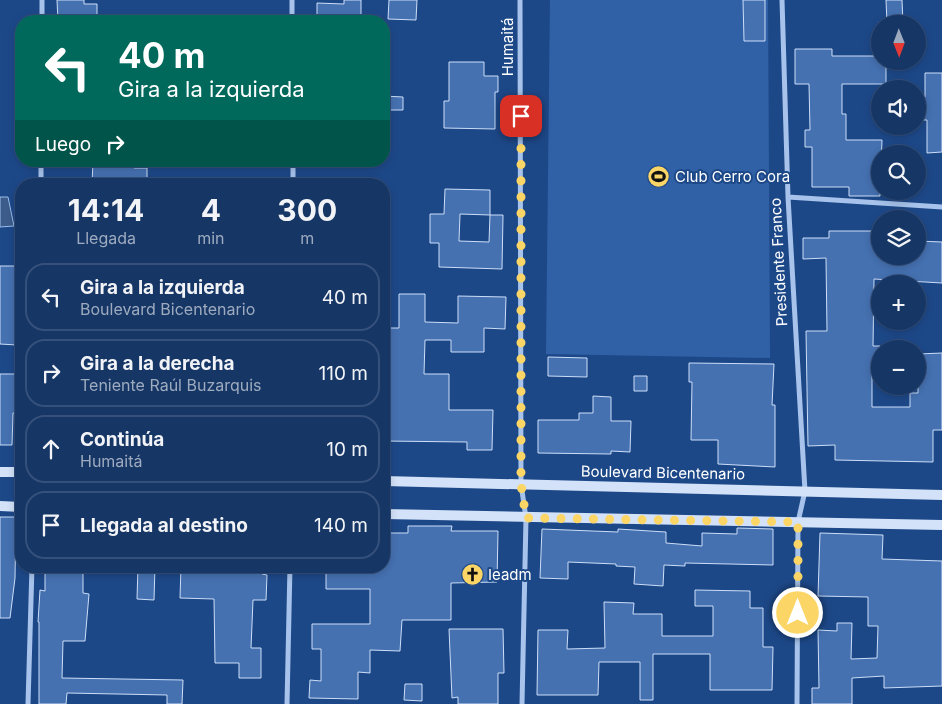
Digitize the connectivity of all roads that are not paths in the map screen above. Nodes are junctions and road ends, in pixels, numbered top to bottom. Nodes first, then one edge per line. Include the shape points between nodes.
1 (42, 0) edge
2 (292, 0) edge
3 (520, 0) edge
4 (782, 0) edge
5 (42, 15) edge
6 (292, 15) edge
7 (788, 197) junction
8 (942, 207) edge
9 (0, 472) edge
10 (15, 472) edge
11 (390, 481) edge
12 (521, 484) junction
13 (805, 492) junction
14 (942, 495) edge
15 (0, 506) edge
16 (15, 507) edge
17 (390, 514) edge
18 (526, 518) junction
19 (798, 522) junction
20 (942, 525) edge
21 (32, 573) edge
22 (290, 573) edge
23 (28, 704) edge
24 (287, 704) edge
25 (522, 704) edge
26 (797, 704) edge

1 - 5 street
2 - 6 street
3 - 12 street, Humaitá
4 - 7 street, Presidente Franco
7 - 8 street
7 - 13 street, Presidente Franco
9 - 10 main road
11 - 12 main road, Boulevard Bicentenario
12 - 13 main road, Boulevard Bicentenario
12 - 18 street, Humaitá
13 - 14 main road, Boulevard Bicentenario
13 - 19 street, Presidente Franco
15 - 16 main road
17 - 18 main road
18 - 19 main road
18 - 25 street, Humaitá
19 - 20 main road
19 - 26 street, Presidente Franco
21 - 23 street
22 - 24 street

